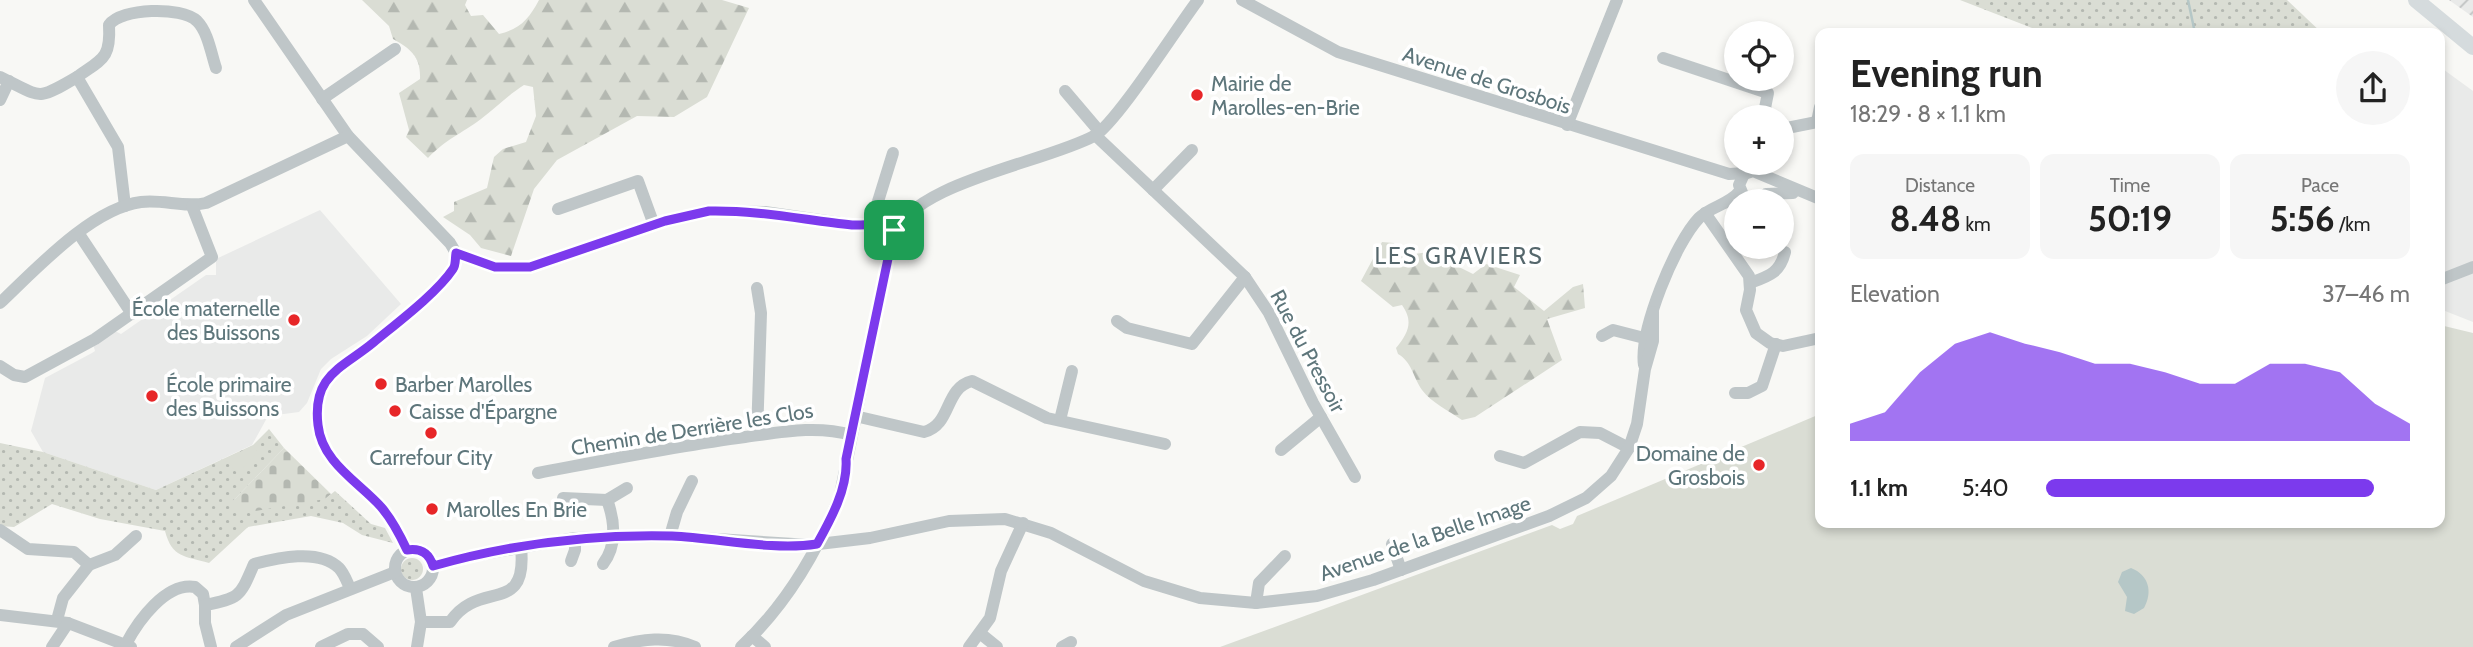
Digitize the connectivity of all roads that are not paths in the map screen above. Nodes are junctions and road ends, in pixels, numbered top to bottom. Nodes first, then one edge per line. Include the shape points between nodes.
1 (1198, 0) edge
2 (1242, 0) edge
3 (1616, 0) edge
4 (2418, 0) edge
5 (259, 2) edge
6 (2473, 34) edge
7 (2473, 47) edge
8 (395, 49) dead end
9 (1663, 58) dead end
10 (216, 68) dead end
11 (77, 77) junction
12 (5, 79) edge
13 (1065, 91) dead end
14 (322, 99) junction
15 (0, 100) edge
16 (1766, 105) edge
17 (1815, 123) edge
18 (1567, 125) junction
19 (1794, 127) edge
20 (1097, 133) junction
21 (348, 136) junction
22 (1192, 150) dead end
23 (893, 153) dead end
24 (1724, 172) edge
25 (1730, 175) edge
26 (1768, 175) edge
27 (1741, 189) edge
28 (1153, 190) junction
29 (1794, 194) edge
30 (1814, 197) edge
31 (1724, 205) edge
32 (125, 206) junction
33 (192, 206) junction
34 (558, 209) dead end
35 (1724, 211) edge
36 (1707, 216) junction
37 (871, 224) junction
38 (653, 225) junction
39 (894, 230) junction
40 (79, 234) junction
41 (456, 253) junction
42 (1783, 259) edge
43 (2473, 267) edge
44 (1245, 277) junction
45 (2445, 278) edge
46 (1750, 283) junction
47 (757, 288) dead end
48 (1, 302) edge
49 (132, 314) junction
50 (1116, 321) dead end
51 (1602, 335) dead end
52 (1815, 339) edge
53 (1648, 340) junction
54 (1776, 344) junction
55 (0, 366) edge
56 (1072, 371) dead end
57 (1735, 393) dead end
58 (855, 416) junction
59 (1321, 417) junction
60 (1060, 421) junction
61 (758, 435) junction
62 (852, 435) junction
63 (1165, 444) dead end
64 (1629, 449) junction
65 (1281, 450) dead end
66 (1500, 456) dead end
67 (538, 473) dead end
68 (1355, 477) dead end
69 (692, 481) dead end
70 (627, 488) dead end
71 (564, 498) dead end
72 (607, 500) junction
73 (1023, 523) junction
74 (0, 530) edge
75 (136, 536) dead end
76 (670, 536) junction
77 (575, 538) junction
78 (612, 538) junction
79 (817, 544) junction
80 (1392, 544) dead end
81 (521, 547) junction
82 (407, 550) junction
83 (1285, 556) dead end
84 (571, 561) dead end
85 (603, 564) dead end
86 (89, 565) junction
87 (433, 566) junction
88 (1401, 570) junction
89 (395, 572) junction
90 (416, 587) junction
91 (350, 588) junction
92 (1256, 603) junction
93 (205, 605) junction
94 (0, 615) edge
95 (62, 622) junction
96 (421, 622) junction
97 (981, 634) junction
98 (752, 636) junction
99 (128, 645) edge
100 (52, 647) edge
101 (211, 647) edge
102 (236, 647) edge
103 (321, 647) edge
104 (377, 647) edge
105 (417, 647) edge
106 (614, 647) edge
107 (695, 647) edge
108 (741, 647) edge
109 (765, 647) edge
110 (969, 647) edge
111 (998, 647) edge

1 - 20 street
2 - 18 street, Avenue de Grosbois via 1338,52
3 - 18 street
4 - 6 main road
4 - 7 main road
5 - 14 street
8 - 14 street
9 - 16 street via 1768,93
10 - 11 street via 198,22 185,13 122,14 109,25 106,56
11 - 12 street via 46,96
11 - 32 street via 118,147
12 - 15 street
13 - 20 street, Rue du Pressoir
14 - 21 street
17 - 19 street
18 - 24 street, Avenue de Grosbois
20 - 28 street, Rue du Pressoir
20 - 39 street via 939,193 898,222
21 - 33 street
21 - 41 street
22 - 28 street
23 - 37 street
25 - 27 street
26 - 30 street, Avenue de Grosbois
28 - 44 street, Rue du Pressoir
29 - 30 street, Avenue de Grosbois
31 - 36 street, Avenue de la Belle Image
32 - 33 street via 141,202
32 - 40 street
33 - 49 street via 212,257
34 - 38 street via 638,181
35 - 36 street, Avenue de la Belle Image
36 - 46 street
36 - 53 street, Avenue de la Belle Image via 1688,234 1653,312
37 - 38 street via 741,211 688,215
37 - 39 street
38 - 41 street via 530,267 495,267
39 - 58 street
40 - 48 street
40 - 49 street
41 - 82 street via 454,267 429,293 372,344 332,372 318,402 317,424 329,456 384,510
42 - 46 street via 1774,273
43 - 45 street
44 - 50 street via 1192,344 1127,328
44 - 59 street, Rue du Pressoir via 1269,313
46 - 54 street via 1749,323 1756,333
47 - 61 street via 761,313
49 - 55 street via 25,377
51 - 53 street via 1613,330
52 - 54 street
53 - 64 street, Avenue de la Belle Image via 1637,424
54 - 57 street via 1762,386
56 - 60 street
58 - 60 street via 924,432 933,430 955,390 972,381
58 - 62 street
59 - 65 street
59 - 68 street, Rue du Pressoir
60 - 63 street
61 - 62 street, Chemin de Derrière les Clos via 828,428
61 - 67 street, Chemin de Derrière les Clos
62 - 79 street via 840,495
64 - 66 street via 1590,430 1524,463
64 - 88 street, Avenue de la Belle Image via 1611,476 1586,498
69 - 76 street
70 - 72 street
71 - 72 street
72 - 78 street via 613,516
73 - 79 street, Avenue de la Belle Image via 960,520
73 - 92 street, Avenue de la Belle Image via 1144,581 1200,598
73 - 97 street via 1001,571 995,603
74 - 86 street via 28,549 74,552
75 - 86 street via 115,555
76 - 78 street, Avenue de la Belle Image
76 - 79 street, Avenue de la Belle Image
77 - 78 street, Avenue de la Belle Image
77 - 81 street, Avenue de la Belle Image
77 - 84 street
78 - 85 street via 612,552
79 - 98 street via 781,603
80 - 88 street
81 - 87 street, Avenue de la Belle Image
81 - 96 street via 523,569 516,586 503,594 471,600 450,622
82 - 87 street via 421,550
82 - 89 street via 396,561
83 - 92 street via 1259,583
86 - 95 street via 63,598
87 - 90 street via 429,579
88 - 92 street, Avenue de la Belle Image via 1317,596
89 - 90 street via 402,583
89 - 91 street
90 - 96 street
91 - 93 street via 340,569 328,561 281,557 254,564 244,591 232,600
91 - 102 street via 286,615
93 - 99 street via 195,587 176,588 139,620
93 - 101 street
94 - 95 street
95 - 99 street
95 - 100 street
96 - 105 street
97 - 110 street
97 - 111 street
98 - 108 street
98 - 109 street
103 - 104 street via 348,634 363,634
106 - 107 street via 667,639

